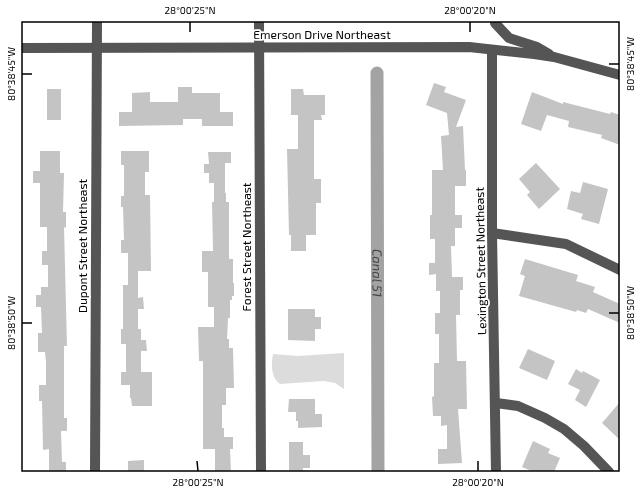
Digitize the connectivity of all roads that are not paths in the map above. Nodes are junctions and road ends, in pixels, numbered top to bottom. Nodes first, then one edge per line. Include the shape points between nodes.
1 (97, 21) edge
2 (259, 21) edge
3 (495, 21) edge
4 (21, 48) edge
5 (97, 48) junction
6 (259, 48) junction
7 (492, 50) junction
8 (554, 57) junction
9 (620, 75) edge
10 (492, 233) junction
11 (620, 270) edge
12 (496, 403) junction
13 (95, 472) edge
14 (261, 472) edge
15 (496, 472) edge
16 (609, 472) edge

1 - 5 street, Dupont Street Northeast
2 - 6 street, Forest Street Northeast
3 - 8 street via 509,38 537,47
4 - 5 street, Emerson Drive Northeast
5 - 6 street, Emerson Drive Northeast
5 - 13 street, Dupont Street Northeast
6 - 7 street, Emerson Drive Northeast via 469,47
6 - 14 street, Forest Street Northeast
7 - 8 street, Emerson Drive Northeast
7 - 10 street, Lexington Street Northeast
8 - 9 street, Emerson Drive Northeast
10 - 11 street via 566,244
10 - 12 street, Lexington Street Northeast
12 - 15 street, Lexington Street Northeast
12 - 16 street via 518,406 564,429

